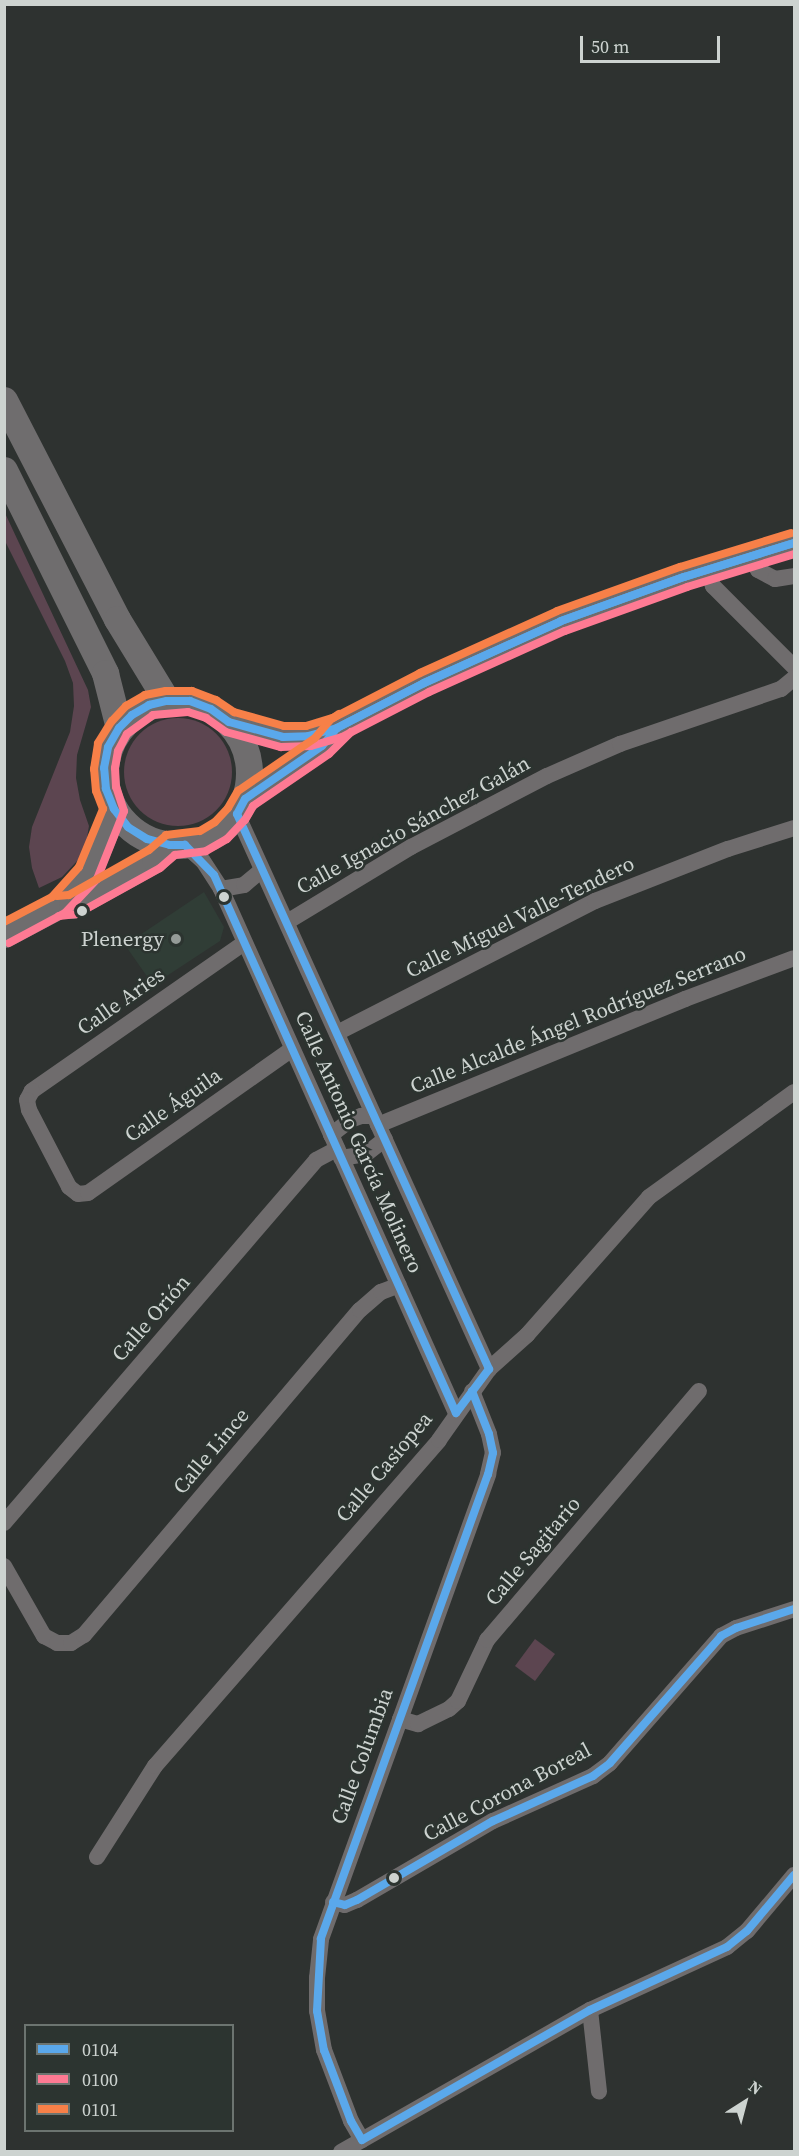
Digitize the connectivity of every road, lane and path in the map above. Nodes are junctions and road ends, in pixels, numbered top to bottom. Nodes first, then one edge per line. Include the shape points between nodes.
1 (4, 400) edge
2 (4, 470) edge
3 (795, 543) edge
4 (752, 556) junction
5 (708, 570) junction
6 (795, 576) edge
7 (795, 667) edge
8 (795, 678) edge
9 (167, 700) junction
10 (229, 722) junction
11 (119, 728) junction
12 (337, 728) junction
13 (241, 806) junction
14 (114, 809) junction
15 (795, 828) edge
16 (177, 845) junction
17 (262, 870) junction
18 (221, 889) junction
19 (59, 905) junction
20 (287, 922) junction
21 (4, 934) edge
22 (244, 943) junction
23 (795, 958) edge
24 (337, 1033) junction
25 (292, 1049) junction
26 (795, 1092) edge
27 (379, 1127) junction
28 (336, 1147) junction
29 (78, 1194) joint
30 (399, 1285) junction
31 (489, 1369) junction
32 (699, 1391) dead end
33 (472, 1392) junction
34 (456, 1413) junction
35 (4, 1523) edge
36 (4, 1566) edge
37 (795, 1609) edge
38 (400, 1719) junction
39 (97, 1857) dead end
40 (795, 1875) edge
41 (333, 1902) junction
42 (590, 2010) junction
43 (599, 2092) dead end
44 (362, 2140) junction
45 (341, 2151) edge

1 - 9 main road via 117,619
2 - 11 main road via 105,673
3 - 4 street
4 - 5 street
4 - 6 street via 758,570 775,579
5 - 7 street via 713,586
5 - 12 street via 614,601 509,643
8 - 20 street, Calle Ignacio Sánchez Galán via 781,689 620,744 547,776 411,847
9 - 10 main road via 190,701
9 - 11 main road via 149,705
10 - 12 street via 283,737 308,736
10 - 13 main road via 248,758 249,778
11 - 14 main road via 108,747 104,768 106,789
12 - 13 street via 322,746
13 - 16 main road via 222,830 202,841
13 - 17 street, Calle Antonio García Molinero
14 - 16 main road via 128,827 147,839
14 - 19 main road via 88,873
15 - 24 street, Calle Miguel Valle-Tendero via 728,849 595,901
16 - 18 street, Calle Antonio García Molinero via 203,861
16 - 19 main road via 72,905
17 - 18 street via 244,885
17 - 20 street, Calle Antonio García Molinero
18 - 22 street, Calle Antonio García Molinero
19 - 21 main road
20 - 24 street, Calle Antonio García Molinero
22 - 25 street, Calle Antonio García Molinero
22 - 29 street, Calle Aries via 32,1090 27,1100 29,1110 69,1187
23 - 27 street, Calle Alcalde Ángel Rodríguez Serrano
24 - 27 street, Calle Antonio García Molinero
25 - 28 street, Calle Antonio García Molinero
25 - 29 street, Calle Águila via 88,1193
26 - 31 street, Calle Casiopea via 649,1197 527,1335
27 - 28 street via 366,1154
27 - 28 street, Calle Orión via 361,1116 350,1120
27 - 31 street, Calle Antonio García Molinero
28 - 30 street, Calle Antonio García Molinero
28 - 35 street, Calle Orión via 316,1160
30 - 34 street, Calle Antonio García Molinero
30 - 36 street, Calle Lince via 376,1296 360,1310 84,1635 71,1642 57,1643 44,1636
31 - 33 street, Calle Casiopea
32 - 38 street, Calle Sagitario via 487,1640 458,1701 418,1724
33 - 34 street, Calle Casiopea
33 - 38 street, Calle Columbia via 493,1453
34 - 39 street, Calle Casiopea via 440,1440 155,1766
37 - 41 street, Calle Corona Boreal via 721,1636 610,1762 593,1776 493,1821 357,1900 345,1905
38 - 41 street, Calle Columbia
40 - 42 street via 747,1931 727,1947
41 - 44 street, Calle Columbia via 321,1939 317,2011 324,2050
42 - 43 street
42 - 44 street
44 - 45 street

